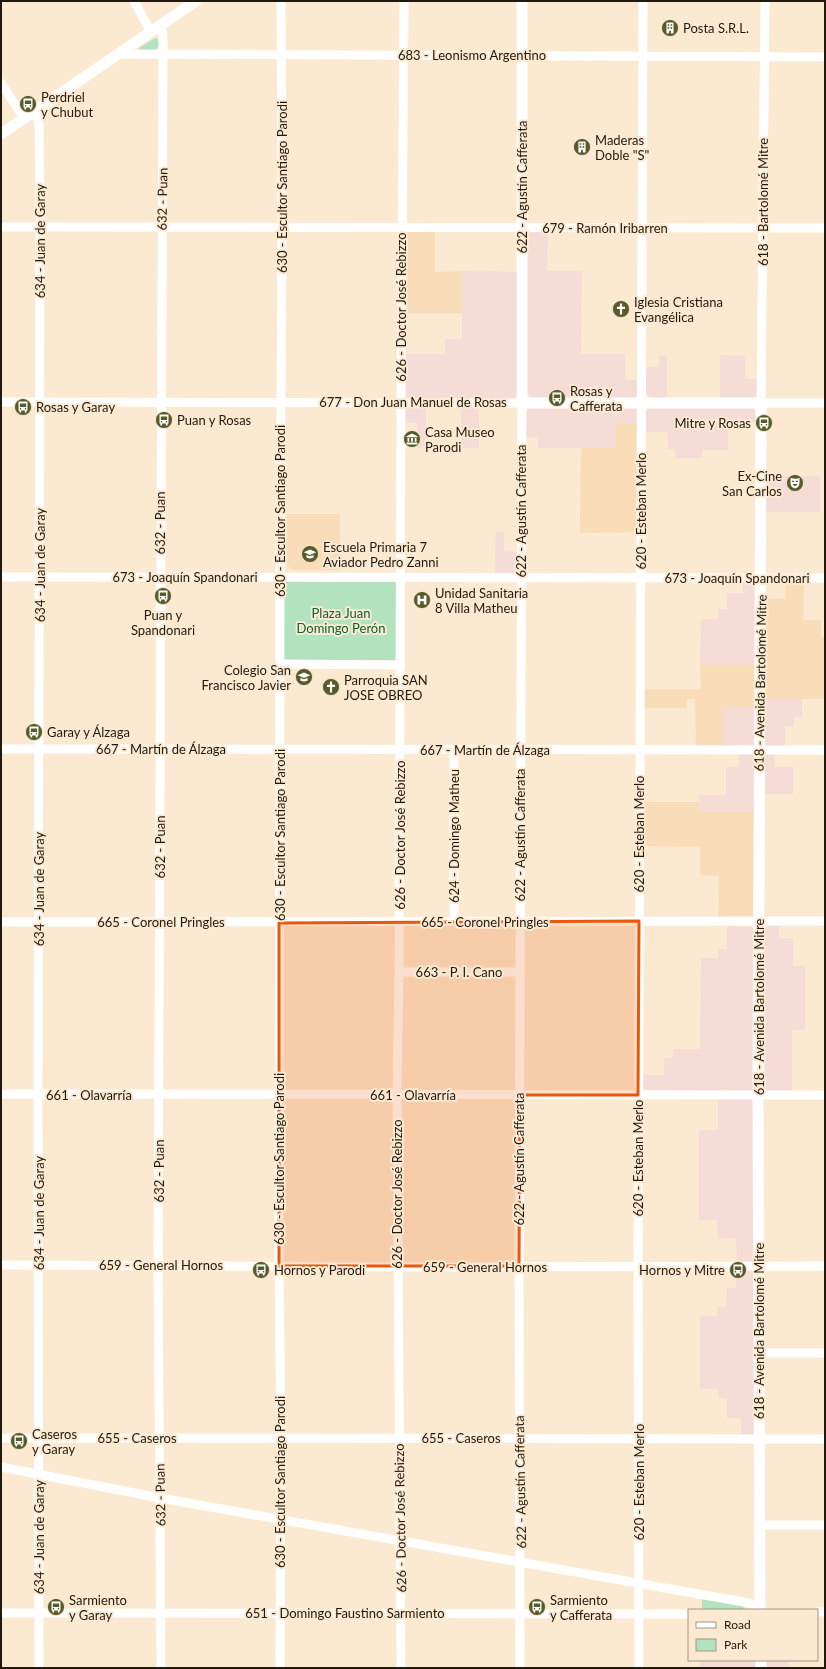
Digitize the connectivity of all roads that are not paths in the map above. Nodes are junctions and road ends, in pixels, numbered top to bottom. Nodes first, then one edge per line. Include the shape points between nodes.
1 (134, 1) edge
2 (196, 1) edge
3 (281, 1) edge
4 (404, 1) edge
5 (522, 1) edge
6 (643, 1) edge
7 (765, 1) edge
8 (161, 25) junction
9 (151, 32) junction
10 (163, 53) junction
11 (119, 54) junction
12 (281, 54) junction
13 (404, 55) junction
14 (522, 56) junction
15 (643, 56) junction
16 (764, 56) junction
17 (825, 57) edge
18 (1, 83) edge
19 (36, 111) junction
20 (24, 118) junction
21 (1, 134) edge
22 (1, 227) edge
23 (40, 227) junction
24 (161, 228) junction
25 (282, 228) junction
26 (402, 228) junction
27 (522, 228) junction
28 (642, 228) junction
29 (763, 228) junction
30 (825, 228) edge
31 (1, 402) edge
32 (40, 402) junction
33 (160, 402) junction
34 (281, 402) junction
35 (401, 402) junction
36 (522, 403) junction
37 (641, 403) junction
38 (761, 403) junction
39 (825, 403) edge
40 (521, 576) junction
41 (1, 577) edge
42 (40, 577) junction
43 (160, 577) junction
44 (280, 577) junction
45 (401, 577) junction
46 (640, 577) junction
47 (761, 578) junction
48 (825, 578) edge
49 (280, 664) junction
50 (401, 665) junction
51 (1, 749) edge
52 (40, 749) junction
53 (160, 749) junction
54 (280, 749) junction
55 (520, 749) junction
56 (400, 750) junction
57 (454, 750) junction
58 (639, 750) junction
59 (759, 750) junction
60 (825, 750) edge
61 (454, 921) junction
62 (639, 921) junction
63 (825, 921) edge
64 (1, 922) edge
65 (39, 922) junction
66 (159, 922) junction
67 (399, 922) junction
68 (520, 922) junction
69 (759, 922) junction
70 (279, 923) junction
71 (399, 972) junction
72 (520, 972) junction
73 (1, 1094) edge
74 (279, 1094) junction
75 (38, 1095) junction
76 (159, 1095) junction
77 (397, 1095) junction
78 (520, 1095) junction
79 (638, 1095) junction
80 (758, 1095) junction
81 (825, 1095) edge
82 (1, 1265) edge
83 (39, 1265) junction
84 (158, 1266) junction
85 (279, 1266) junction
86 (519, 1266) junction
87 (638, 1266) junction
88 (759, 1266) junction
89 (825, 1266) edge
90 (398, 1267) junction
91 (760, 1353) junction
92 (825, 1353) edge
93 (39, 1437) junction
94 (1, 1438) edge
95 (159, 1438) junction
96 (280, 1438) junction
97 (519, 1438) junction
98 (399, 1439) junction
99 (638, 1439) junction
100 (760, 1439) junction
101 (825, 1440) edge
102 (1, 1467) edge
103 (39, 1474) junction
104 (160, 1498) junction
105 (280, 1518) junction
106 (760, 1525) junction
107 (825, 1525) edge
108 (400, 1540) junction
109 (520, 1562) junction
110 (640, 1583) junction
111 (758, 1609) edge
112 (759, 1609) edge
113 (39, 1612) junction
114 (161, 1612) junction
115 (1, 1613) edge
116 (401, 1613) junction
117 (520, 1613) junction
118 (280, 1614) junction
119 (640, 1614) junction
120 (688, 1614) edge
121 (39, 1668) edge
122 (161, 1668) edge
123 (280, 1668) edge
124 (401, 1668) edge
125 (520, 1668) edge
126 (639, 1668) edge

1 - 9 street
2 - 8 main road
3 - 12 street, 630 - Escultor Santiago Parodi
4 - 13 street, 626 - Doctor José Rebizzo
5 - 14 main road, 622 - Agustín Cafferata
6 - 15 street, 620 - Esteban Merlo
7 - 16 street, 618 - Bartolomé Mitre
8 - 9 main road
8 - 10 street, 632 - Puan
9 - 11 main road
10 - 11 street, 683 - Leonismo Argentino
10 - 12 street, 683 - Leonismo Argentino
10 - 24 street, 632 - Puan
11 - 19 main road
12 - 13 street, 683 - Leonismo Argentino
12 - 25 street, 630 - Escultor Santiago Parodi
13 - 14 street, 683 - Leonismo Argentino
13 - 26 street, 626 - Doctor José Rebizzo
14 - 15 street, 683 - Leonismo Argentino
14 - 27 main road, 622 - Agustín Cafferata
15 - 16 street, 683 - Leonismo Argentino
15 - 28 street, 620 - Esteban Merlo
16 - 17 street, 683 - Leonismo Argentino
16 - 29 street, 618 - Bartolomé Mitre
18 - 20 street
19 - 20 main road
19 - 23 street, 634 - Juan de Garay via 39,123
20 - 21 main road
22 - 23 street, 679 - Ramón Iribarren
23 - 24 street, 679 - Ramón Iribarren
23 - 32 street, 634 - Juan de Garay
24 - 25 street, 679 - Ramón Iribarren
24 - 33 street, 632 - Puan
25 - 26 street, 679 - Ramón Iribarren
25 - 34 street, 630 - Escultor Santiago Parodi
26 - 27 street, 679 - Ramón Iribarren
26 - 35 street, 626 - Doctor José Rebizzo
27 - 28 street, 679 - Ramón Iribarren
27 - 36 main road, 622 - Agustín Cafferata
28 - 29 street, 679 - Ramón Iribarren
28 - 37 street, 620 - Esteban Merlo
29 - 30 street, 679 - Ramón Iribarren
29 - 38 street, 618 - Bartolomé Mitre
31 - 32 street, 677 - Don Juan Manuel de Rosas
32 - 33 street, 677 - Don Juan Manuel de Rosas
32 - 42 street, 634 - Juan de Garay
33 - 34 street, 677 - Don Juan Manuel de Rosas
33 - 43 street, 632 - Puan
34 - 35 street, 677 - Don Juan Manuel de Rosas
34 - 44 street, 630 - Escultor Santiago Parodi
35 - 36 street, 677 - Don Juan Manuel de Rosas
35 - 45 street, 626 - Doctor José Rebizzo
36 - 37 main road, 677 - Don Juan Manuel de Rosas
36 - 40 street, 622 - Agustín Cafferata
37 - 38 main road, 677 - Don Juan Manuel de Rosas
37 - 46 street, 620 - Esteban Merlo
38 - 39 street, 677 - Don Juan Manuel de Rosas
38 - 47 main road, 618 - Avenida Bartolomé Mitre
40 - 45 street, 673 - Joaquín Spandonari
40 - 46 street, 673 - Joaquín Spandonari
40 - 55 street, 622 - Agustín Cafferata
41 - 42 street, 673 - Joaquín Spandonari
42 - 43 street, 673 - Joaquín Spandonari
42 - 52 street, 634 - Juan de Garay
43 - 44 street, 673 - Joaquín Spandonari
43 - 53 street, 632 - Puan
44 - 45 street, 673 - Joaquín Spandonari
44 - 49 street, 630 - Escultor Santiago Parodi
45 - 50 street, 626 - Doctor José Rebizzo
46 - 47 street, 673 - Joaquín Spandonari
46 - 58 street, 620 - Esteban Merlo
47 - 48 street, 673 - Joaquín Spandonari
47 - 59 main road, 618 - Avenida Bartolomé Mitre
49 - 50 street
49 - 54 street, 630 - Escultor Santiago Parodi
50 - 56 street, 626 - Doctor José Rebizzo
51 - 52 street, 667 - Martín de Álzaga
52 - 53 street, 667 - Martín de Álzaga
52 - 65 street, 634 - Juan de Garay
53 - 54 street, 667 - Martín de Álzaga
53 - 66 street, 632 - Puan
54 - 56 street, 667 - Martín de Álzaga
54 - 70 street, 630 - Escultor Santiago Parodi
55 - 57 street, 667 - Martín de Álzaga
55 - 58 street, 667 - Martín de Álzaga
55 - 68 street, 622 - Agustín Cafferata
56 - 57 street, 667 - Martín de Álzaga
56 - 67 street, 626 - Doctor José Rebizzo
57 - 61 street, 624 - Domingo Matheu
58 - 59 street, 667 - Martín de Álzaga
58 - 62 street, 620 - Esteban Merlo
59 - 60 street, 667 - Martín de Álzaga
59 - 69 main road, 618 - Avenida Bartolomé Mitre
61 - 67 street, 665 - Coronel Pringles
61 - 68 street, 665 - Coronel Pringles
62 - 68 street, 665 - Coronel Pringles
62 - 69 street, 665 - Coronel Pringles
62 - 79 street, 620 - Esteban Merlo
63 - 69 street, 665 - Coronel Pringles
64 - 65 street, 665 - Coronel Pringles
65 - 66 street, 665 - Coronel Pringles
65 - 75 street, 634 - Juan de Garay
66 - 70 street, 665 - Coronel Pringles
66 - 76 street, 632 - Puan
67 - 70 street, 665 - Coronel Pringles
67 - 71 street, 626 - Doctor José Rebizzo
68 - 72 street, 622 - Agustín Cafferata
69 - 80 main road, 618 - Avenida Bartolomé Mitre
70 - 74 street, 630 - Escultor Santiago Parodi
71 - 72 street, 663 - P. I. Cano
71 - 77 street, 626 - Doctor José Rebizzo
72 - 78 street, 622 - Agustín Cafferata
73 - 75 street, 661 - Olavarría
74 - 76 street, 661 - Olavarría
74 - 77 street, 661 - Olavarría
74 - 85 street, 630 - Escultor Santiago Parodi
75 - 76 street, 661 - Olavarría
75 - 83 street, 634 - Juan de Garay
76 - 84 street, 632 - Puan
77 - 78 street, 661 - Olavarría
77 - 90 street, 626 - Doctor José Rebizzo
78 - 79 street, 661 - Olavarría
78 - 86 street, 622 - Agustín Cafferata
79 - 80 street, 661 - Olavarría
79 - 87 street, 620 - Esteban Merlo
80 - 81 street, 661 - Olavarría
80 - 88 main road, 618 - Avenida Bartolomé Mitre
82 - 83 street, 659 - General Hornos
83 - 84 street, 659 - General Hornos
83 - 93 street, 634 - Juan de Garay
84 - 85 street, 659 - General Hornos
84 - 95 street, 632 - Puan
85 - 90 street, 659 - General Hornos
85 - 96 street, 630 - Escultor Santiago Parodi
86 - 87 street, 659 - General Hornos
86 - 90 street, 659 - General Hornos
86 - 97 street, 622 - Agustín Cafferata
87 - 88 street, 659 - General Hornos
87 - 99 street, 620 - Esteban Merlo
88 - 89 street, 659 - General Hornos
88 - 91 main road, 618 - Avenida Bartolomé Mitre
90 - 98 street, 626 - Doctor José Rebizzo
91 - 92 street
91 - 100 main road, 618 - Avenida Bartolomé Mitre
93 - 94 street, 655 - Caseros
93 - 95 street, 655 - Caseros
93 - 103 street, 634 - Juan de Garay
95 - 96 street, 655 - Caseros
95 - 104 street, 632 - Puan
96 - 98 street, 655 - Caseros
96 - 105 street, 630 - Escultor Santiago Parodi
97 - 98 street, 655 - Caseros
97 - 99 street, 655 - Caseros
97 - 109 street, 622 - Agustín Cafferata
98 - 108 street, 626 - Doctor José Rebizzo
99 - 100 street, 655 - Caseros
99 - 110 street, 620 - Esteban Merlo
100 - 101 street, 655 - Caseros
100 - 106 main road, 618 - Avenida Bartolomé Mitre
102 - 103 street
103 - 104 street
103 - 113 street, 634 - Juan de Garay
104 - 105 street
104 - 114 street, 632 - Puan
105 - 108 street
105 - 118 street, 630 - Escultor Santiago Parodi
106 - 107 street
106 - 112 main road, 618 - Avenida Bartolomé Mitre
108 - 109 street
108 - 116 street, 626 - Doctor José Rebizzo
109 - 110 street
109 - 117 street, 622 - Agustín Cafferata
110 - 111 street via 749,1603
110 - 119 street, 620 - Esteban Merlo
113 - 114 street, 651 - Domingo Faustino Sarmiento
113 - 115 street, 651 - Domingo Faustino Sarmiento
113 - 121 street, 634 - Juan de Garay
114 - 118 street, 651 - Domingo Faustino Sarmiento
114 - 122 street, 632 - Puan
116 - 117 street, 651 - Domingo Faustino Sarmiento
116 - 118 street, 651 - Domingo Faustino Sarmiento
116 - 124 street, 626 - Doctor José Rebizzo
117 - 119 street, 651 - Domingo Faustino Sarmiento
117 - 125 street, 622 - Agustín Cafferata
118 - 123 street, 630 - Escultor Santiago Parodi
119 - 120 street, 651 - Domingo Faustino Sarmiento
119 - 126 street, 620 - Esteban Merlo

